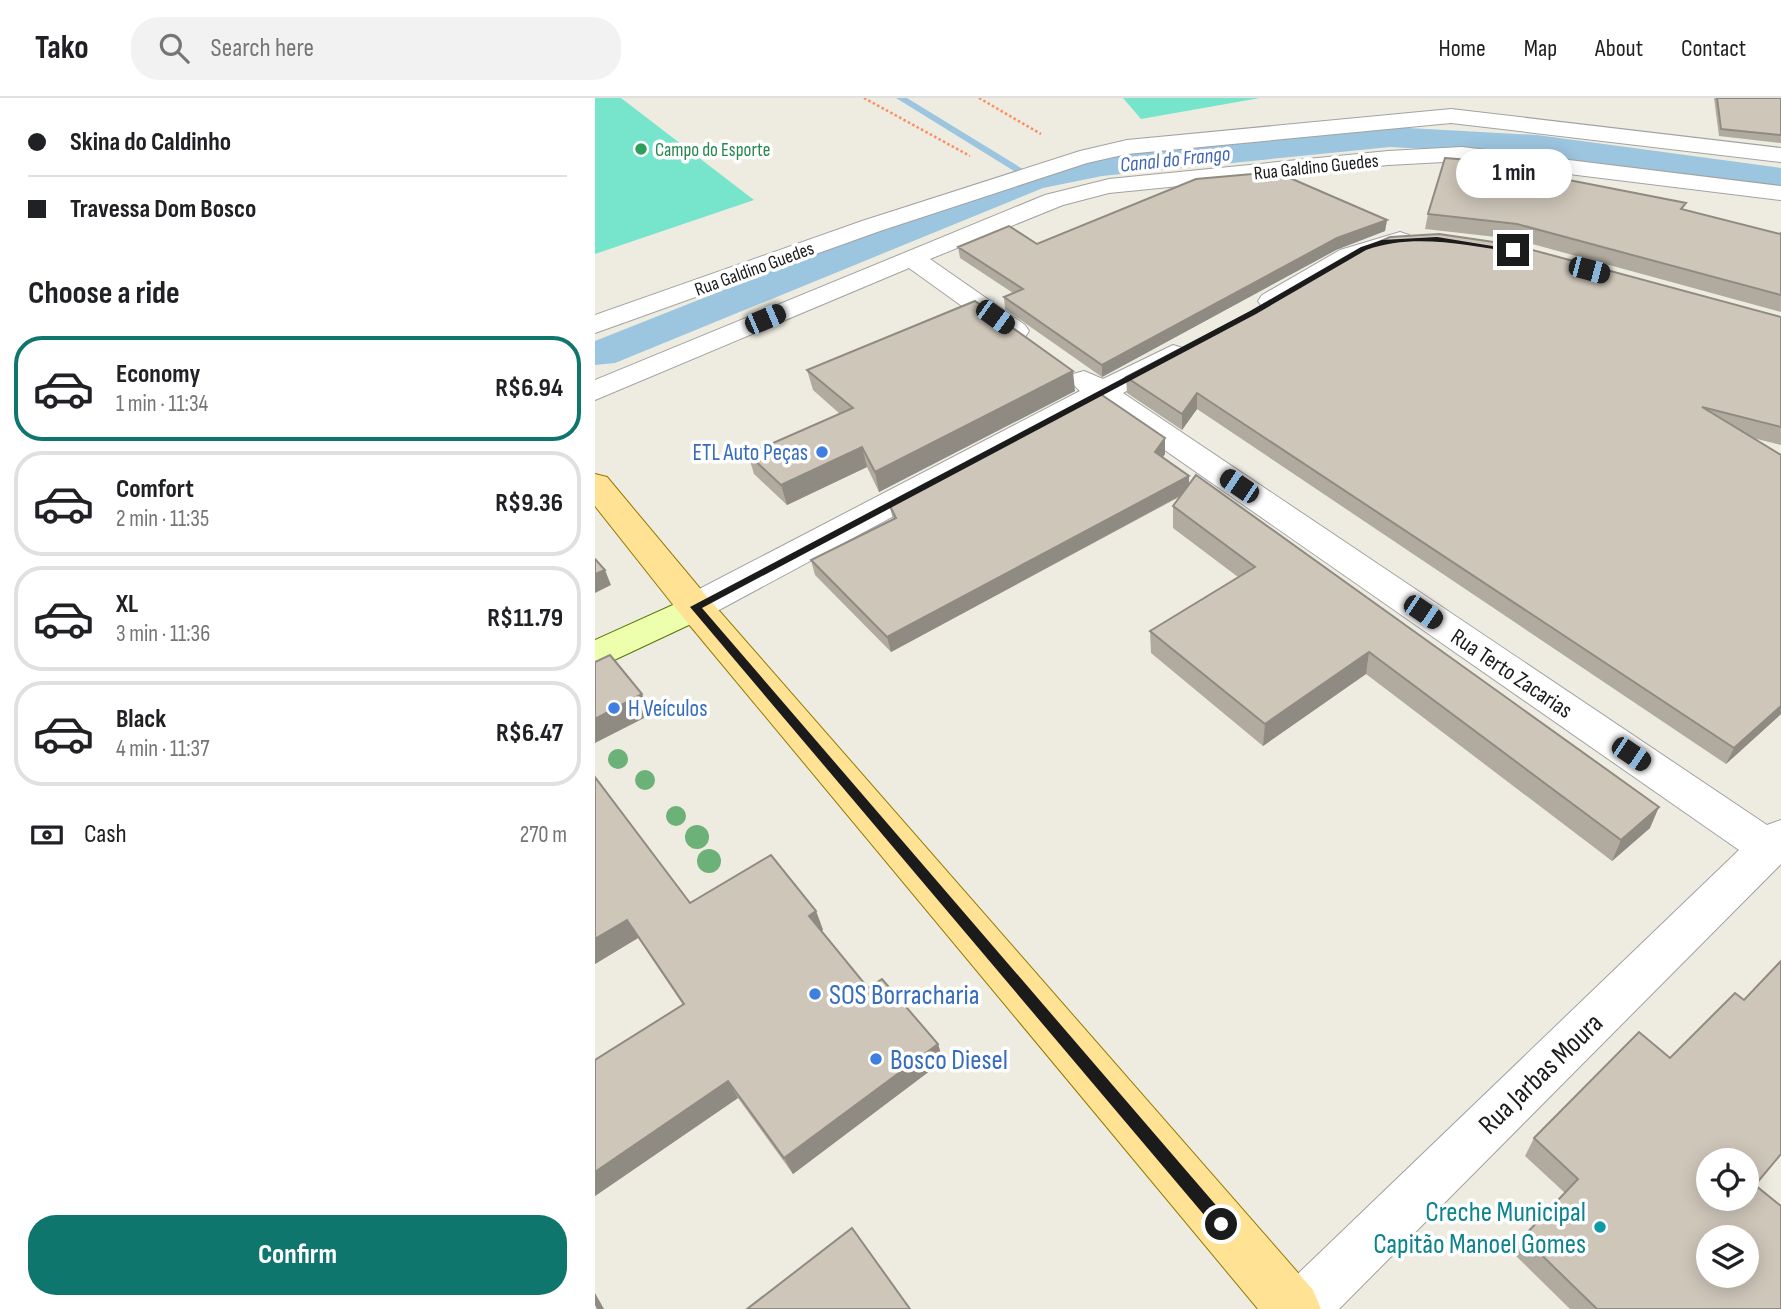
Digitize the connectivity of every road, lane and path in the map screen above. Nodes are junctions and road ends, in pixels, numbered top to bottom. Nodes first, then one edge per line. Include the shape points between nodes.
1 (864, 98) edge
2 (979, 98) edge
3 (1495, 98) edge
4 (1566, 128) junction
5 (1781, 155) edge
6 (1080, 158) junction
7 (1012, 179) junction
8 (1701, 183) junction
9 (1781, 193) edge
10 (1781, 216) edge
11 (1427, 239) edge
12 (911, 257) junction
13 (1242, 318) edge
14 (595, 324) edge
15 (1197, 342) edge
16 (595, 391) edge
17 (1100, 392) junction
18 (595, 484) edge
19 (695, 607) junction
20 (595, 656) edge
21 (1775, 843) edge
22 (1294, 1309) edge
23 (1300, 1309) edge

1 - 7 path
2 - 6 path
3 - 4 street
4 - 5 street, Rua Galdino Guedes
4 - 6 street, Rua Galdino Guedes via 1482,118 1415,117 1128,147
4 - 8 street
6 - 7 street, Rua Galdino Guedes
7 - 14 street, Rua Galdino Guedes
8 - 9 street, Rua Galdino Guedes
8 - 10 street
8 - 12 street, Rua Galdino Guedes via 1462,155 1388,158 1083,191
11 - 13 street via 1382,242 1364,249
12 - 16 street, Rua Galdino Guedes
12 - 17 street, Rua Terto Zacarias
15 - 17 street
17 - 19 street
17 - 21 street, Rua Terto Zacarias
18 - 19 main road
19 - 20 main road
19 - 22 main road
21 - 23 street, Rua Jarbas Moura

